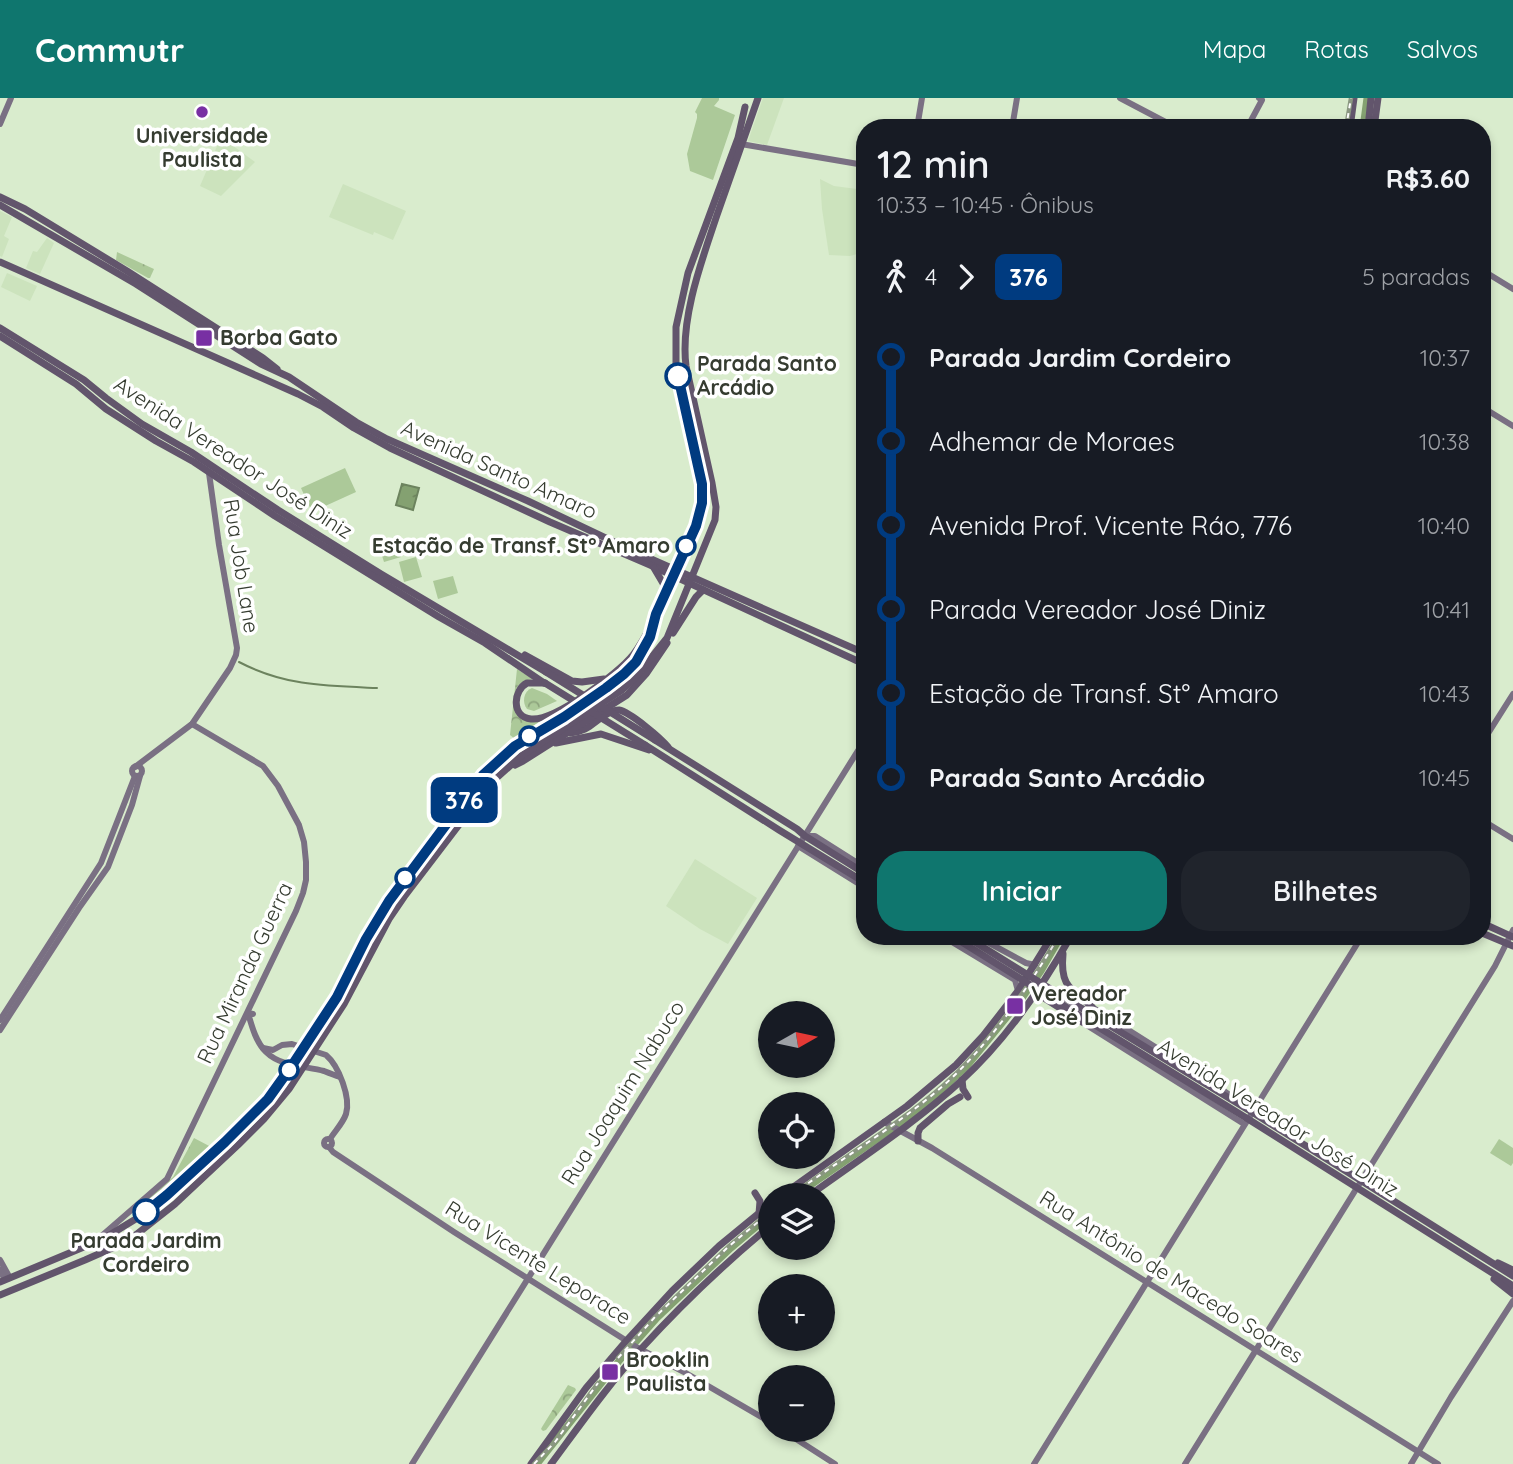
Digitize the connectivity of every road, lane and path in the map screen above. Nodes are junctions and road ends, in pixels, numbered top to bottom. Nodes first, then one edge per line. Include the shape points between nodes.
1 (12, 98) edge
2 (748, 98) edge
3 (758, 98) edge
4 (922, 98) edge
5 (1017, 98) edge
6 (1120, 98) edge
7 (1357, 98) edge
8 (1371, 98) edge
9 (1378, 98) edge
10 (1261, 99) edge
11 (745, 107) junction
12 (918, 119) edge
13 (1014, 119) edge
14 (1160, 119) edge
15 (1251, 119) edge
16 (1354, 119) edge
17 (1369, 119) edge
18 (1375, 119) edge
19 (0, 124) edge
20 (740, 141) junction
21 (856, 163) edge
22 (722, 180) junction
23 (0, 197) edge
24 (0, 205) edge
25 (0, 262) edge
26 (106, 263) junction
27 (1491, 276) edge
28 (1513, 289) edge
29 (0, 328) edge
30 (0, 336) edge
31 (1491, 413) edge
32 (1513, 426) edge
33 (209, 473) junction
34 (702, 503) junction
35 (713, 525) junction
36 (684, 551) junction
37 (699, 559) junction
38 (658, 565) junction
39 (674, 573) junction
40 (691, 580) junction
41 (712, 586) junction
42 (667, 590) junction
43 (703, 590) junction
44 (686, 612) junction
45 (656, 614) junction
46 (672, 627) junction
47 (667, 638) junction
48 (505, 649) junction
49 (856, 649) edge
50 (657, 659) junction
51 (856, 660) edge
52 (608, 678) junction
53 (543, 681) junction
54 (1513, 694) edge
55 (627, 695) junction
56 (563, 715) junction
57 (631, 716) junction
58 (553, 723) junction
59 (583, 723) junction
60 (192, 724) junction
61 (1491, 729) edge
62 (564, 732) junction
63 (548, 745) junction
64 (653, 750) junction
65 (670, 750) junction
66 (856, 754) edge
67 (495, 763) junction
68 (505, 769) junction
69 (1491, 826) edge
70 (1513, 839) edge
71 (802, 842) junction
72 (856, 862) edge
73 (856, 869) edge
74 (856, 876) edge
75 (856, 881) edge
76 (77, 906) junction
77 (1491, 928) edge
78 (1491, 935) edge
79 (1511, 938) edge
80 (957, 945) edge
81 (971, 945) edge
82 (993, 945) edge
83 (1047, 945) edge
84 (1066, 945) edge
85 (1356, 945) edge
86 (1063, 951) junction
87 (1026, 963) junction
88 (1035, 965) junction
89 (1015, 980) junction
90 (1065, 982) junction
91 (1018, 991) junction
92 (1036, 994) junction
93 (1046, 999) junction
94 (1085, 1015) junction
95 (249, 1018) junction
96 (0, 1020) edge
97 (0, 1030) edge
98 (303, 1047) junction
99 (262, 1048) junction
100 (277, 1049) junction
101 (314, 1051) junction
102 (276, 1058) junction
103 (332, 1060) junction
104 (293, 1064) junction
105 (304, 1067) junction
106 (324, 1071) junction
107 (332, 1074) junction
108 (340, 1077) junction
109 (962, 1080) junction
110 (344, 1086) junction
111 (946, 1094) junction
112 (960, 1097) junction
113 (1248, 1118) junction
114 (916, 1119) junction
115 (886, 1123) junction
116 (898, 1130) junction
117 (918, 1140) junction
118 (1361, 1180) junction
119 (799, 1183) edge
120 (826, 1183) edge
121 (1356, 1188) junction
122 (755, 1193) dead end
123 (758, 1198) edge
124 (758, 1215) edge
125 (758, 1236) edge
126 (94, 1243) junction
127 (1485, 1258) junction
128 (0, 1260) edge
129 (1484, 1269) junction
130 (0, 1270) edge
131 (1513, 1270) edge
132 (1513, 1276) edge
133 (528, 1277) junction
134 (5, 1280) edge
135 (1147, 1282) junction
136 (1513, 1286) edge
137 (1513, 1294) edge
138 (0, 1295) edge
139 (1513, 1301) edge
140 (628, 1341) junction
141 (640, 1348) junction
142 (1255, 1351) junction
143 (758, 1415) edge
144 (801, 1442) edge
145 (1418, 1452) junction
146 (412, 1464) edge
147 (531, 1464) edge
148 (551, 1464) edge
149 (835, 1464) edge
150 (1034, 1464) edge
151 (1185, 1464) edge
152 (1411, 1464) edge
153 (1438, 1464) edge

1 - 19 street
2 - 11 main road
3 - 20 main road
4 - 12 street
5 - 13 street
6 - 14 street
7 - 16 main road
8 - 17 main road
9 - 18 main road
10 - 15 street
11 - 20 main road
11 - 22 main road
20 - 21 street
20 - 22 main road
20 - 35 main road via 701,265 685,340 716,507
22 - 34 main road via 688,273 676,330 676,364
23 - 26 main road, Avenida Santo Amaro
24 - 26 main road, Avenida Santo Amaro
25 - 38 main road, Avenida Santo Amaro via 323,407 390,447 550,522
26 - 38 main road, Avenida Santo Amaro via 387,439
27 - 28 street
29 - 48 main road, Avenida Vereador José Diniz via 84,380 142,424
30 - 33 main road, Avenida Vereador José Diniz
31 - 32 street
33 - 53 main road, Avenida Vereador José Diniz
33 - 60 street, Rua Job Lane via 237,652
34 - 35 main road via 710,504
34 - 36 main road
35 - 37 main road
36 - 38 main road
36 - 39 main road
37 - 40 main road
37 - 41 main road via 700,571
38 - 39 main road, Avenida Santo Amaro
38 - 42 main road
39 - 40 main road, Avenida Santo Amaro
39 - 42 main road
40 - 41 main road, Avenida Santo Amaro
40 - 43 main road, Avenida Santo Amaro
40 - 46 main road
41 - 49 main road, Avenida Santo Amaro
42 - 45 main road
43 - 44 main road
43 - 51 main road, Avenida Santo Amaro
44 - 46 main road
44 - 50 main road
45 - 52 main road via 632,656
45 - 56 main road via 636,662
46 - 47 main road
47 - 50 main road
47 - 56 main road via 622,690
48 - 52 main road via 572,681
48 - 65 main road, Avenida Vereador José Diniz, bridge
50 - 55 main road
52 - 56 main road
53 - 56 main road via 527,682 519,688 516,705 521,715 532,719
53 - 64 main road, Avenida Vereador José Diniz, bridge
54 - 61 street
55 - 57 main road
55 - 59 main road
56 - 58 main road
56 - 59 main road
56 - 62 main road
56 - 67 main road via 507,747
57 - 62 main road via 612,711 586,730
57 - 65 main road
58 - 62 main road
58 - 67 main road
59 - 62 main road
60 - 76 street, Rua Job Lane via 149,755 138,772 105,855
60 - 95 street, Rua Miranda Guerra via 263,766 299,825 305,852 306,880 299,904
62 - 63 main road
62 - 68 main road
63 - 64 main road via 601,734
63 - 68 main road
64 - 71 main road, Avenida Vereador José Diniz
65 - 71 main road, Avenida Vereador José Diniz via 787,822
66 - 71 street, Rua Joaquim Nabuco
67 - 98 main road via 389,901 337,997
68 - 101 main road via 389,919
69 - 70 street
71 - 72 street, Avenida Vereador José Diniz via 815,836
71 - 73 main road, Avenida Vereador José Diniz
71 - 74 main road, Avenida Vereador José Diniz
71 - 75 street, Avenida Vereador José Diniz
71 - 133 street, Rua Joaquim Nabuco
76 - 96 street
76 - 97 street
77 - 79 main road
78 - 79 main road
79 - 118 street
80 - 89 street
81 - 94 main road, Avenida Vereador José Diniz, bridge
82 - 87 street
83 - 88 main road
84 - 86 main road
85 - 113 street
86 - 90 main road
86 - 92 main road
87 - 88 street
87 - 89 street
88 - 91 main road
89 - 91 street
90 - 93 main road via 1057,984
90 - 94 main road
91 - 115 main road via 969,1052
92 - 93 main road
92 - 109 main road
93 - 94 main road
94 - 113 main road, Avenida Vereador José Diniz
94 - 113 main road, Avenida Vereador José Diniz via 1238,1103
95 - 99 street
95 - 126 street, Rua Miranda Guerra via 167,1179
98 - 100 street via 286,1044
98 - 101 street
98 - 104 main road
99 - 100 street
99 - 102 street
100 - 102 street
101 - 103 street
101 - 105 main road
102 - 104 street
103 - 106 street
103 - 108 street
104 - 105 street
104 - 126 main road via 268,1099 177,1186 139,1217
105 - 106 street
105 - 138 main road via 264,1119 153,1223 119,1245
106 - 107 street
107 - 108 street
107 - 110 street
108 - 110 street
109 - 111 main road
109 - 112 main road via 968,1097
110 - 133 street, Rua Vicente Leporace via 346,1115 329,1143 333,1153
111 - 112 main road
111 - 114 main road
112 - 117 main road via 920,1128
113 - 118 main road, Avenida Vereador José Diniz
113 - 121 main road, Avenida Vereador José Diniz
113 - 135 street
114 - 116 main road
114 - 117 main road
115 - 116 street, Rua Antônio de Macedo Soares
115 - 119 main road
116 - 117 street, Rua Antônio de Macedo Soares
116 - 120 main road
117 - 135 street, Rua Antônio de Macedo Soares
118 - 121 street
118 - 127 main road, Avenida Vereador José Diniz
121 - 129 main road, Avenida Vereador José Diniz
121 - 142 street
122 - 123 main road
124 - 140 main road via 672,1291
125 - 141 main road
126 - 134 main road
127 - 131 main road
127 - 132 main road, Avenida Vereador José Diniz
128 - 134 street
129 - 136 main road, Avenida Vereador José Diniz
129 - 137 main road
130 - 134 street
133 - 140 street, Rua Vicente Leporace
133 - 146 street, Rua Joaquim Nabuco
135 - 142 street, Rua Antônio de Macedo Soares
135 - 150 street
139 - 145 street
140 - 141 street, Rua Vicente Leporace
140 - 147 main road via 586,1388
141 - 143 street, Rua Vicente Leporace
141 - 148 main road
142 - 145 street, Rua Antônio de Macedo Soares
142 - 151 street
144 - 149 street
145 - 152 street
145 - 153 street, Rua Antônio de Macedo Soares

